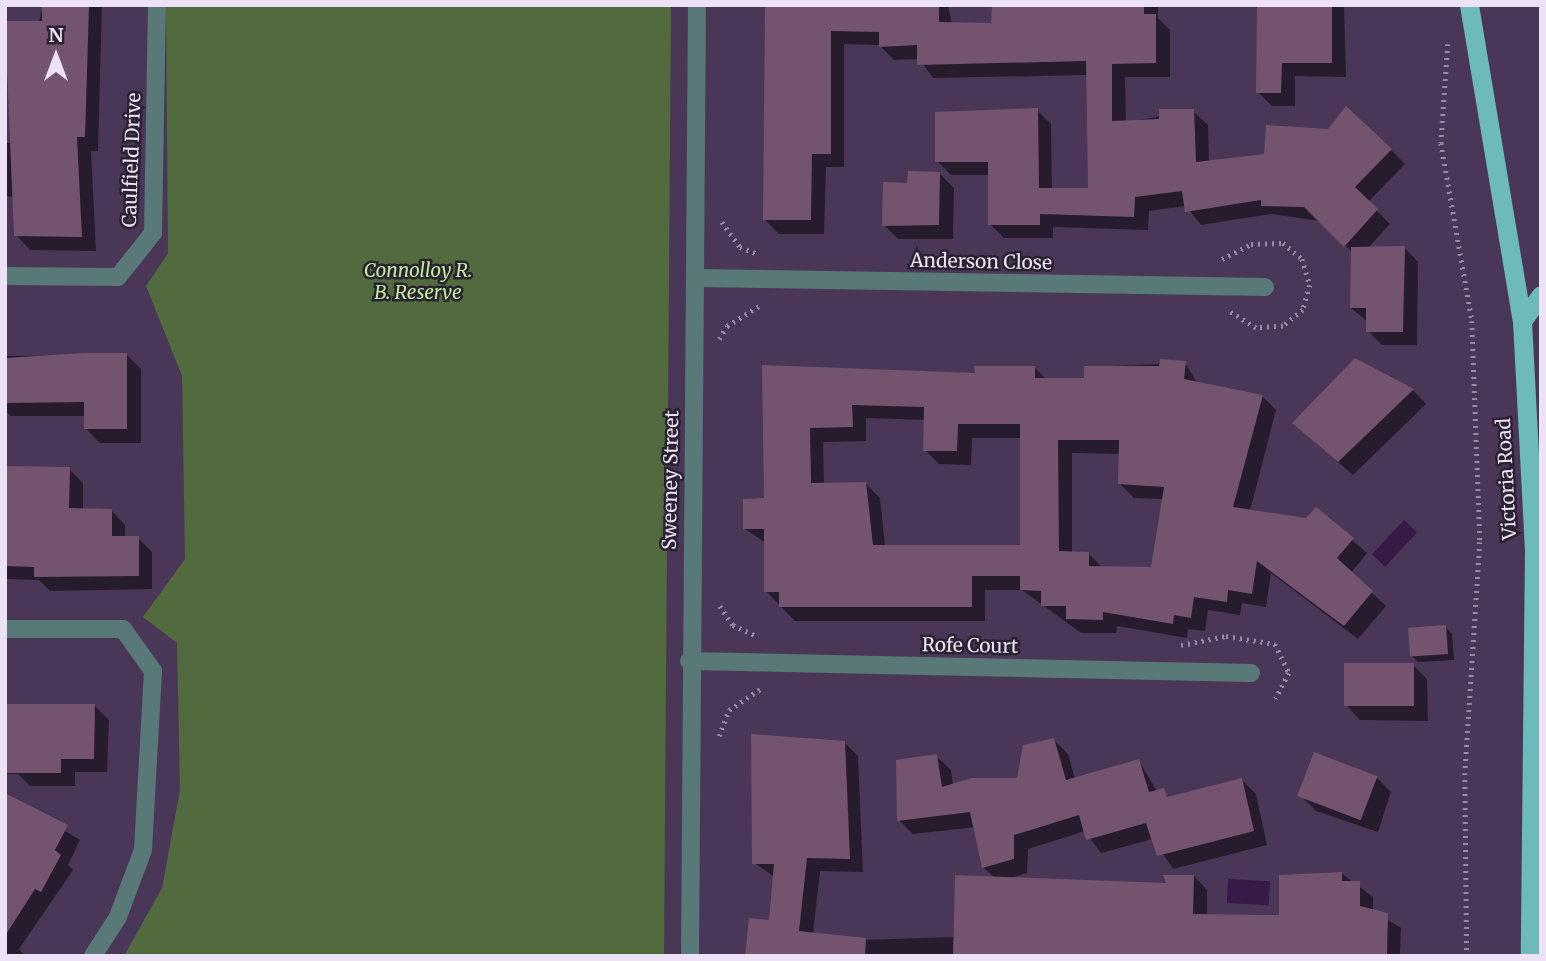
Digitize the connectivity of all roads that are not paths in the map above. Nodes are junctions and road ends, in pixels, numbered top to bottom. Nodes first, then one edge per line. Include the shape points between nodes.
1 (158, 5) edge
2 (697, 5) edge
3 (1469, 5) edge
4 (5, 276) edge
5 (696, 278) junction
6 (1265, 287) dead end
7 (1541, 295) edge
8 (1522, 321) junction
9 (5, 629) edge
10 (689, 661) junction
11 (1251, 673) dead end
12 (93, 956) edge
13 (690, 956) edge
14 (1530, 956) edge

1 - 4 street, Caulfield Drive via 153,233 118,277
2 - 5 street, Sweeney Street
3 - 8 highway, Victoria Road
5 - 6 street, Anderson Close
5 - 10 street, Sweeney Street
7 - 8 highway
8 - 14 highway, Victoria Road via 1534,548
9 - 12 street via 122,629 153,671 144,850 118,917
10 - 11 street, Rofe Court
10 - 13 street, Sweeney Street

